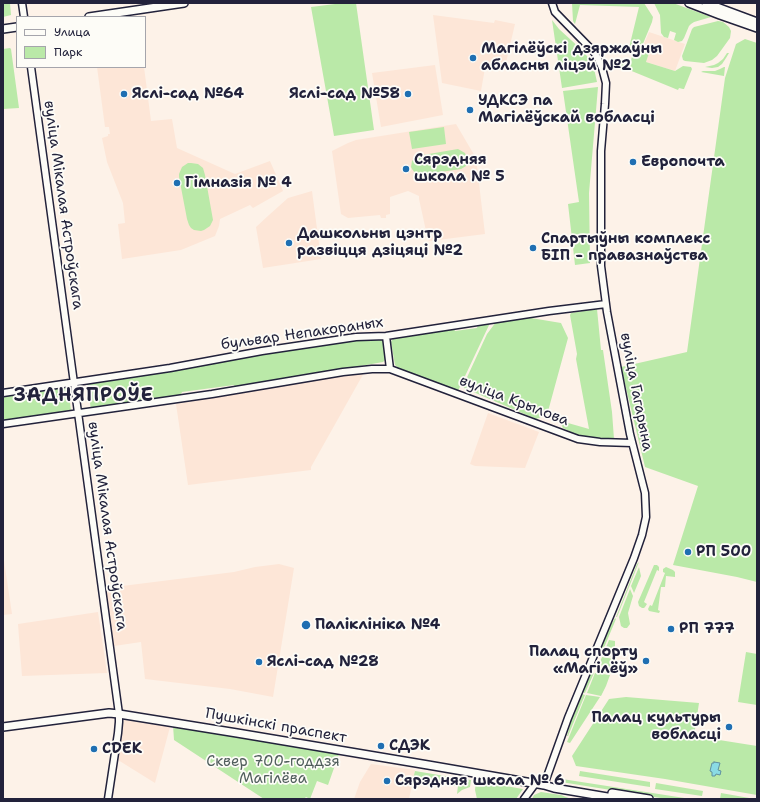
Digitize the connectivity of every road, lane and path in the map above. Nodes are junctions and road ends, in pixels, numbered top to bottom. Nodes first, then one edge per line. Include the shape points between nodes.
1 (22, 3) edge
2 (184, 3) edge
3 (552, 3) edge
4 (689, 3) edge
5 (706, 3) edge
6 (24, 16) edge
7 (96, 16) edge
8 (757, 22) edge
9 (16, 27) edge
10 (757, 28) edge
11 (3, 29) edge
12 (32, 68) edge
13 (606, 304) junction
14 (386, 336) junction
15 (390, 369) junction
16 (74, 381) junction
17 (3, 393) edge
18 (78, 414) junction
19 (3, 424) edge
20 (632, 443) junction
21 (119, 714) junction
22 (3, 727) edge
23 (535, 784) junction
24 (544, 785) junction
25 (108, 799) edge
26 (524, 799) edge
27 (619, 799) edge
28 (649, 799) edge

1 - 6 main road
2 - 7 main road
3 - 13 main road, вуліца Гагарына via 555,12 594,52 606,83 601,147 601,266
4 - 10 main road
5 - 8 main road
9 - 11 main road
12 - 16 main road, вуліца Мікалая Астроўскага
13 - 14 main road, бульвар Непакораных
13 - 20 main road, вуліца Гагарына
14 - 15 main road
14 - 16 main road, бульвар Непакораных via 262,351 162,369
15 - 18 main road, вуліца Крылова via 372,368 344,372
15 - 20 main road, вуліца Крылова via 578,439
16 - 17 main road, бульвар Непакораных
16 - 18 main road, вуліца Мікалая Астроўскага
18 - 19 main road
18 - 21 main road, вуліца Мікалая Астроўскага
20 - 24 main road, вуліца Гагарына via 645,493 646,517 642,535 568,718
21 - 22 main road, Пушкінскі праспект via 109,713
21 - 23 main road, Пушкінскі праспект
21 - 25 main road, вуліца Мікалая Астроўскага
23 - 24 main road, Пушкінскі праспект
23 - 26 main road
24 - 27 main road, Пушкінскі праспект
24 - 28 main road, Пушкінскі праспект via 555,784

